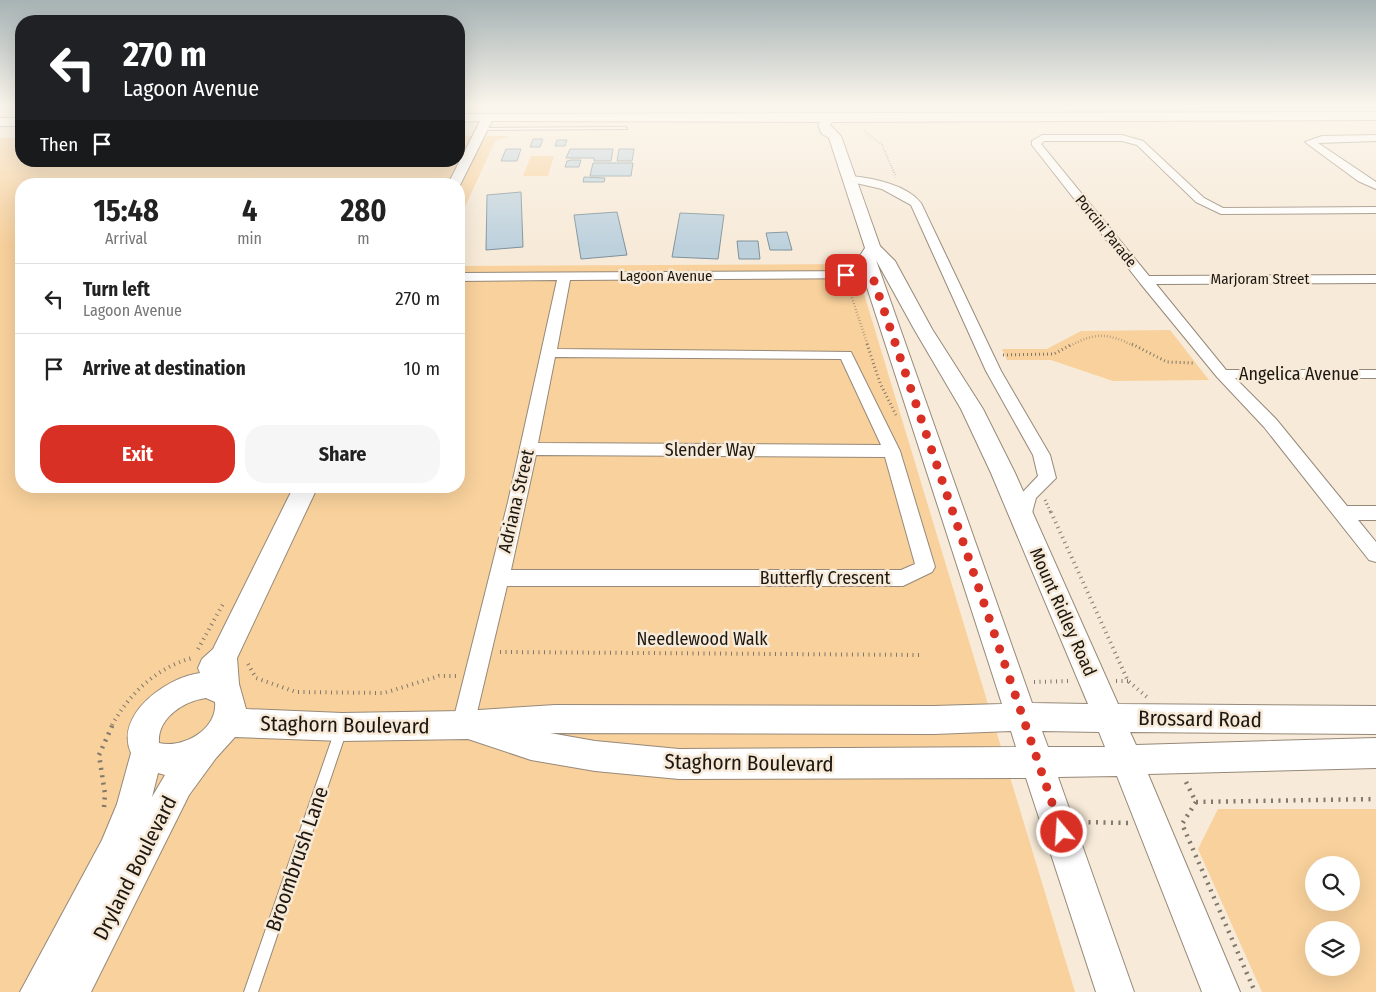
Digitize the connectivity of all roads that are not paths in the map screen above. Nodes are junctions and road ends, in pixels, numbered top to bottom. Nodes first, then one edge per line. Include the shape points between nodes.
1 (843, 153) edge
2 (1043, 153) edge
3 (1151, 153) edge
4 (1327, 153) edge
5 (851, 179) junction
6 (1376, 186) edge
7 (1376, 210) edge
8 (868, 266) junction
9 (564, 276) junction
10 (465, 278) edge
11 (1376, 279) edge
12 (1144, 280) junction
13 (550, 353) junction
14 (1217, 369) junction
15 (1376, 374) edge
16 (528, 449) junction
17 (892, 451) junction
18 (303, 493) edge
19 (1341, 513) junction
20 (1376, 513) edge
21 (1023, 519) junction
22 (1376, 555) edge
23 (498, 578) junction
24 (223, 658) junction
25 (189, 688) junction
26 (226, 693) junction
27 (1023, 717) junction
28 (1109, 718) junction
29 (1376, 720) edge
30 (463, 725) junction
31 (342, 727) junction
32 (216, 735) junction
33 (147, 751) junction
34 (1376, 752) edge
35 (1127, 762) junction
36 (1039, 763) junction
37 (39, 992) edge
38 (71, 992) edge
39 (251, 992) edge
40 (1116, 992) edge
41 (1222, 992) edge

1 - 5 street, Mount Ridley Road
2 - 12 street, Porcini Parade
3 - 7 street, Porcini Parade via 1200,200 1221,210
4 - 6 street
5 - 8 street, Mount Ridley Road
5 - 21 street via 863,179 898,192 916,204 1005,395 1031,432 1046,465 1047,478 1028,496
8 - 9 street, Lagoon Avenue
8 - 21 street, Mount Ridley Road via 887,261 923,329 972,409
8 - 27 street, Mount Ridley Road
9 - 10 street, Lagoon Avenue
9 - 13 street, Adriana Street
11 - 12 street, Marjoram Street
12 - 14 street, Porcini Parade
13 - 16 street, Adriana Street
13 - 17 street, Butterfly Crescent via 846,355
14 - 15 street, Angelica Avenue
14 - 19 street, Porcini Parade via 1270,423
16 - 17 street, Slender Way
16 - 23 street, Adriana Street
17 - 23 street, Butterfly Crescent via 925,567 903,578
18 - 24 street
19 - 20 street
19 - 22 street, Porcini Parade
21 - 28 street, Mount Ridley Road
23 - 30 street, Adriana Street
24 - 25 street
24 - 26 street
25 - 26 street via 210,686
25 - 33 street via 164,701 147,722 143,743
26 - 32 street via 231,710
27 - 28 street, Brossard Road
27 - 30 street, Staghorn Boulevard via 915,720 555,719
27 - 36 street, Mount Ridley Road
28 - 29 street, Brossard Road
28 - 35 street, Mount Ridley Road
30 - 31 street, Staghorn Boulevard
30 - 36 street, Staghorn Boulevard via 531,745 595,756 679,764
31 - 32 street, Staghorn Boulevard
31 - 39 lane, Broombrush Lane
32 - 33 street via 176,760 154,757
32 - 38 street, Dryland Boulevard via 166,805
33 - 37 street, Dryland Boulevard via 134,803 122,832
34 - 35 street, Brossard Road via 1175,757
35 - 36 street, Brossard Road
35 - 41 street, Mount Ridley Road
36 - 40 street, Mount Ridley Road

